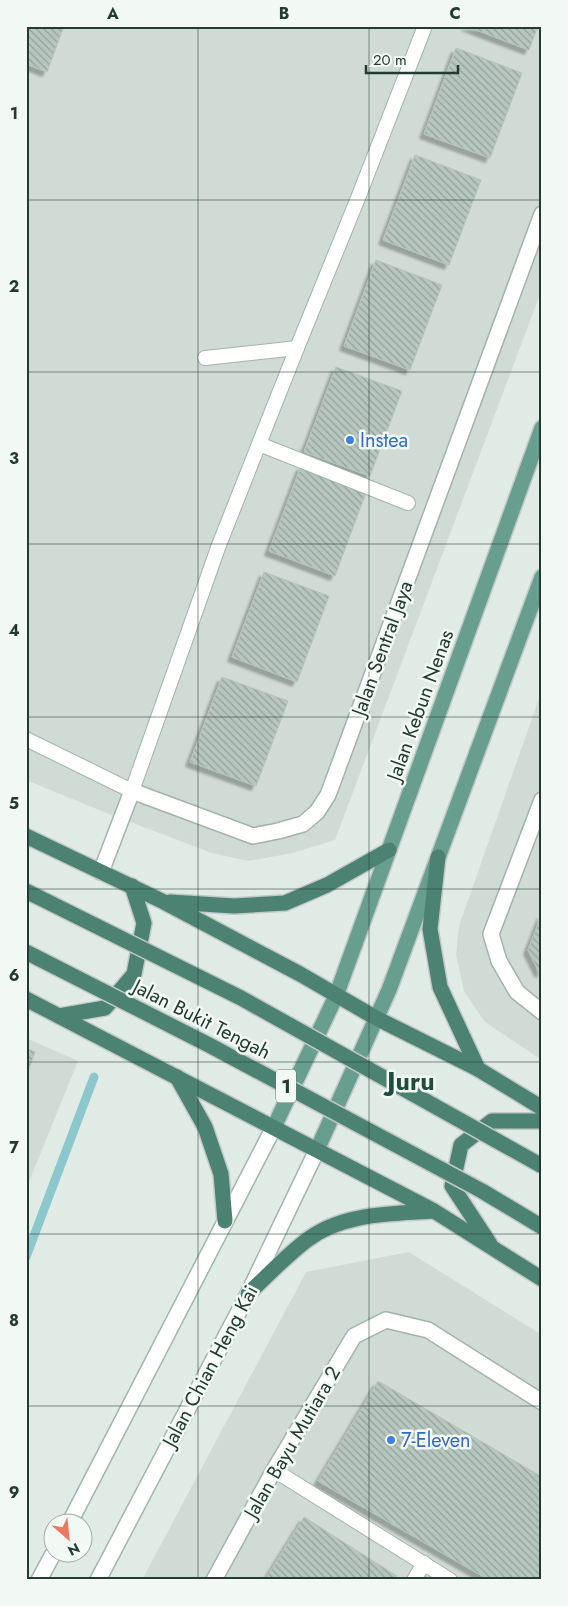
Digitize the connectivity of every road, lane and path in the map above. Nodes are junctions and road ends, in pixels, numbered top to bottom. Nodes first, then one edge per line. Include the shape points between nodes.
1 (425, 26) edge
2 (542, 214) edge
3 (297, 348) junction
4 (206, 358) dead end
5 (542, 428) edge
6 (258, 444) junction
7 (408, 503) dead end
8 (542, 577) edge
9 (26, 739) edge
10 (132, 791) junction
11 (542, 800) edge
12 (26, 836) edge
13 (389, 850) junction
14 (438, 857) junction
15 (101, 872) junction
16 (132, 886) junction
17 (26, 891) edge
18 (164, 902) junction
19 (26, 952) edge
20 (336, 996) junction
21 (26, 999) edge
22 (542, 1012) edge
23 (58, 1016) junction
24 (376, 1018) junction
25 (478, 1069) junction
26 (177, 1077) junction
27 (542, 1108) edge
28 (542, 1121) edge
29 (274, 1128) junction
30 (317, 1150) junction
31 (542, 1166) edge
32 (434, 1211) junction
33 (225, 1221) junction
34 (542, 1227) edge
35 (492, 1247) junction
36 (542, 1278) edge
37 (248, 1294) junction
38 (542, 1402) edge
39 (274, 1470) junction
40 (74, 1514) edge
41 (424, 1563) junction
42 (48, 1564) edge
43 (39, 1580) edge
44 (98, 1580) edge
45 (214, 1580) edge
46 (414, 1580) edge
47 (450, 1580) edge

1 - 3 lane
2 - 10 street, Jalan Sentral Jaya via 328,795 317,812 302,824 253,836
3 - 4 lane
3 - 6 lane
5 - 13 main road, Jalan Kebun Nenas
6 - 7 lane
6 - 10 lane
8 - 14 main road
9 - 10 lane
10 - 15 street
11 - 22 street via 491,934 499,961 517,992
12 - 15 highway
13 - 18 highway via 327,885 285,903 234,906
13 - 20 main road, Jalan Kebun Nenas
14 - 24 main road
14 - 25 highway via 430,929 440,987
15 - 16 highway
16 - 18 highway
16 - 23 highway via 144,923 134,974 105,1008
17 - 31 highway, Jalan Bukit Tengah, bridge via 241,998
18 - 20 highway
19 - 34 highway, Jalan Bukit Tengah / 1, bridge via 332,1110 482,1190
20 - 24 highway
20 - 29 main road, Jalan Kebun Nenas
21 - 23 highway
23 - 26 highway
24 - 25 highway
24 - 30 main road
25 - 27 highway
26 - 29 highway
26 - 33 highway via 205,1127 220,1174
28 - 35 highway via 492,1121 461,1145 452,1186
29 - 30 highway
29 - 33 street
30 - 32 highway
30 - 37 street, Jalan Chian Heng Kai
32 - 35 highway
32 - 37 highway via 373,1216 339,1223 308,1239
33 - 40 street
35 - 36 highway
37 - 44 street, Jalan Chian Heng Kai
38 - 39 street, Jalan Bayu Mutiara 2 via 428,1330 386,1320 354,1336
39 - 41 lane
39 - 45 street, Jalan Bayu Mutiara 2
41 - 46 lane
41 - 47 lane
42 - 43 street

